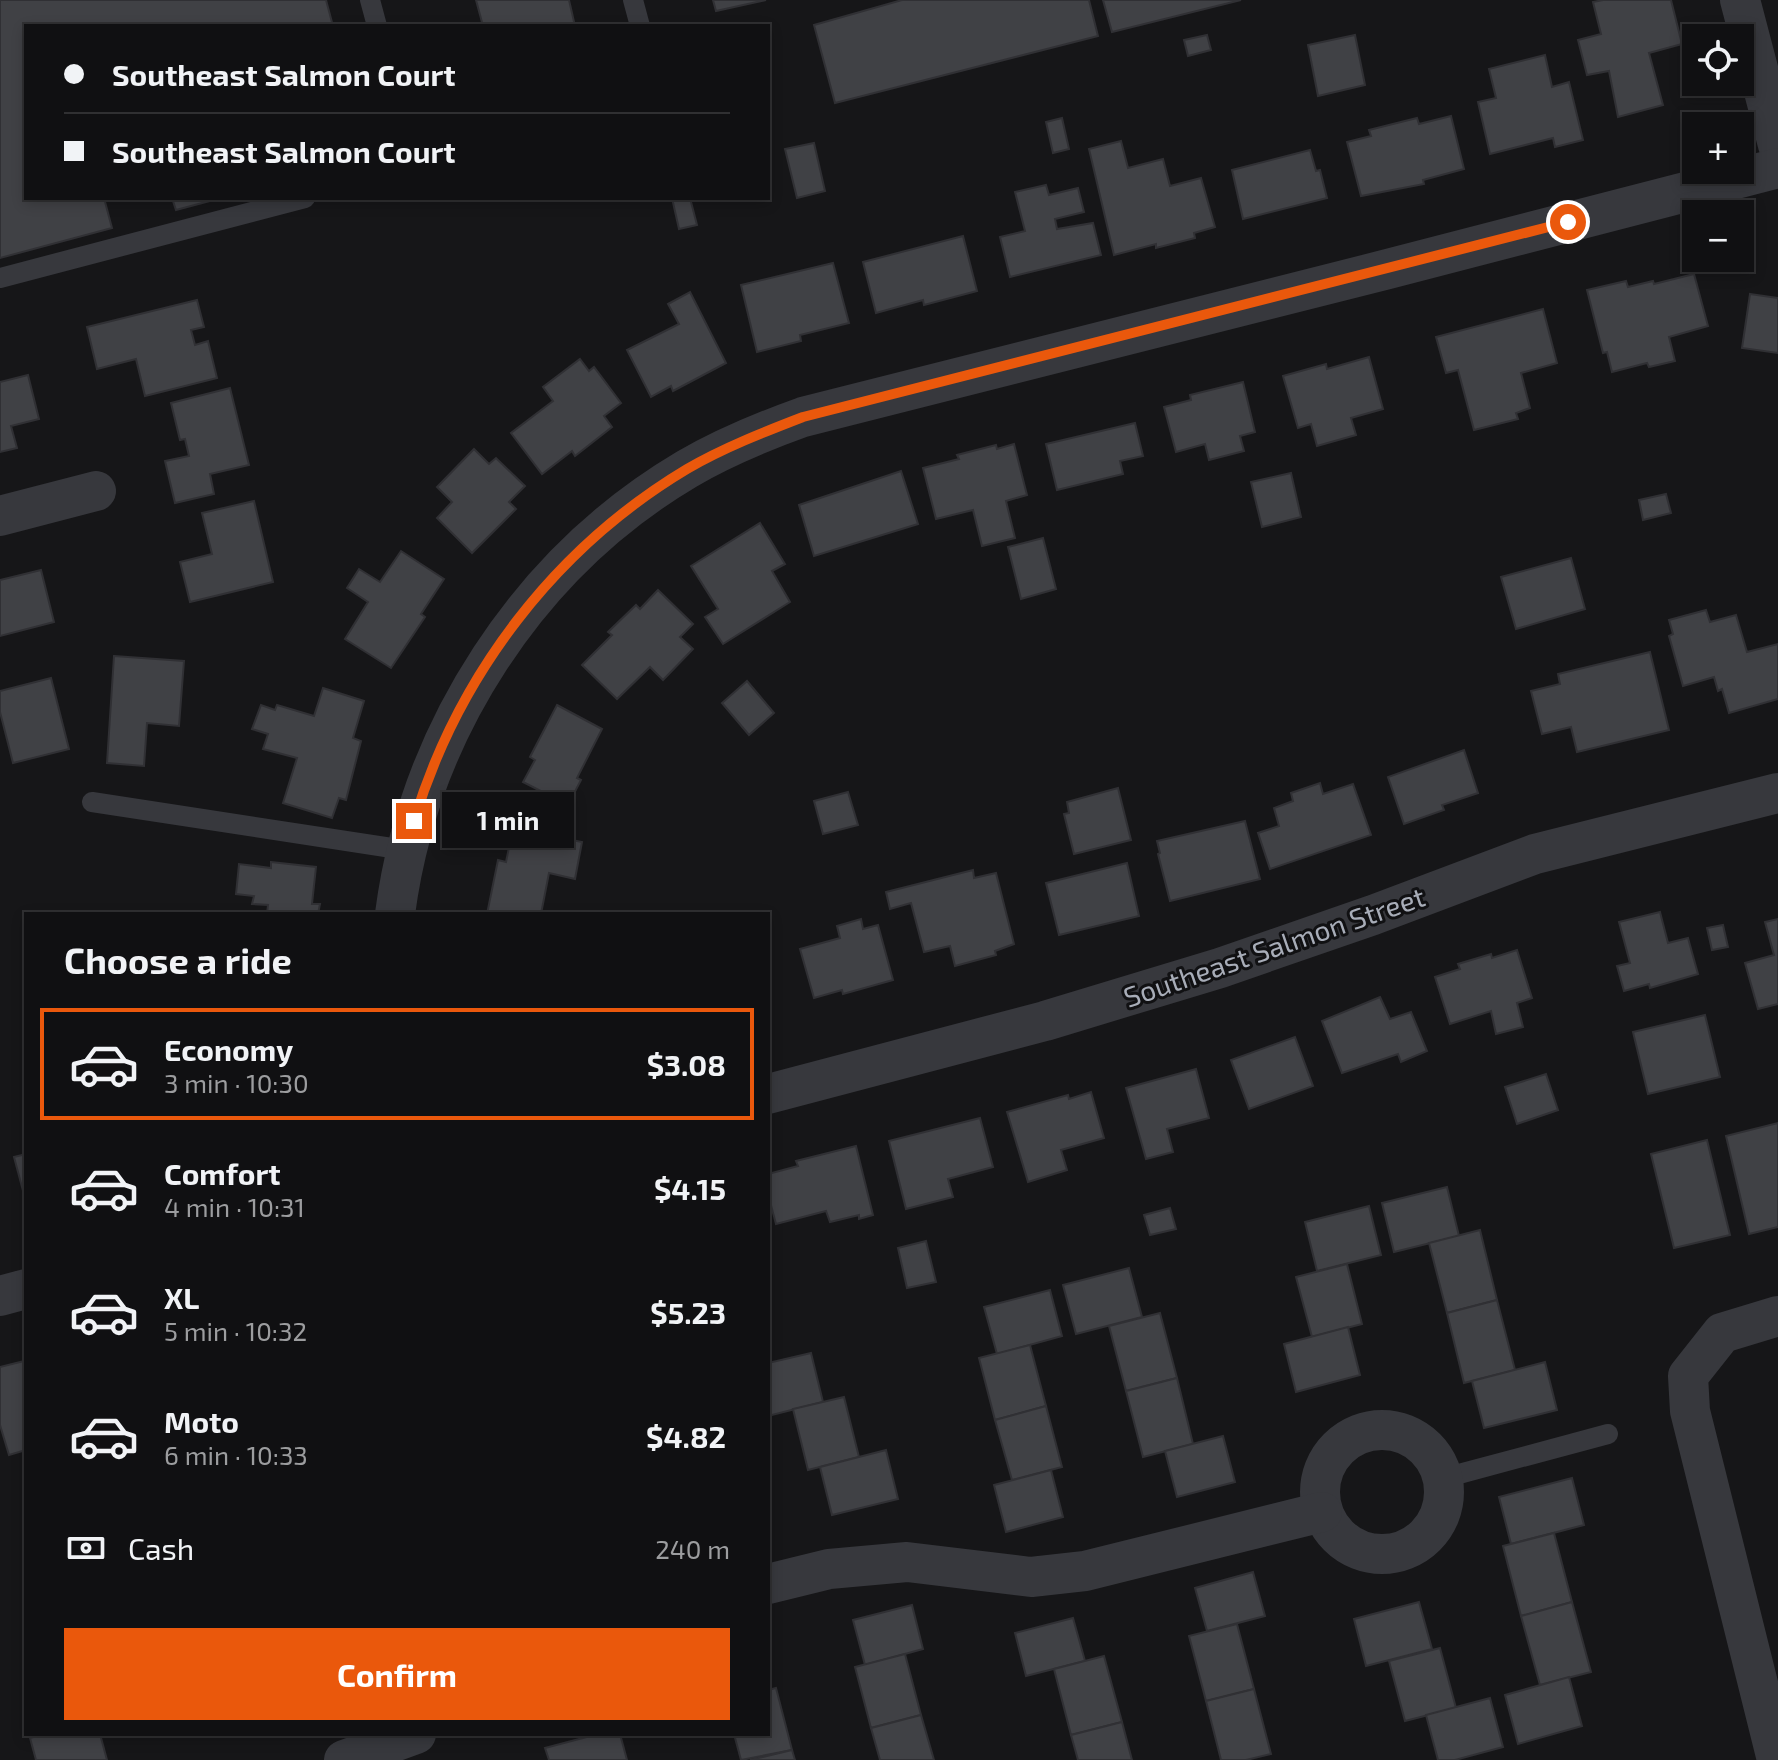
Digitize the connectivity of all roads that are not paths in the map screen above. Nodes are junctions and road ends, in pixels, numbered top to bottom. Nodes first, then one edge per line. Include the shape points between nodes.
1 (370, 0) edge
2 (633, 0) edge
3 (1740, 0) edge
4 (376, 24) edge
5 (639, 24) edge
6 (1778, 145) edge
7 (1778, 168) edge
8 (297, 200) edge
9 (0, 278) edge
10 (96, 491) dead end
11 (0, 516) edge
12 (1778, 793) edge
13 (92, 802) dead end
14 (405, 850) junction
15 (395, 912) edge
16 (770, 1093) edge
17 (24, 1290) edge
18 (0, 1296) edge
19 (1778, 1316) edge
20 (1608, 1434) dead end
21 (1444, 1478) junction
22 (1322, 1512) junction
23 (770, 1584) edge
24 (410, 1736) edge
25 (344, 1760) edge
26 (1777, 1760) edge

1 - 4 lane
2 - 5 lane
3 - 6 street
7 - 14 street via 803,417 687,469 596,535 527,607 477,676 457,714
8 - 9 lane
10 - 11 street
12 - 16 street, Southeast Salmon Street via 1535,854 1220,968 1045,1021
13 - 14 lane
14 - 15 street
17 - 18 street
19 - 26 street via 1722,1333 1688,1376 1690,1411
20 - 21 lane
21 - 22 street via 1444,1506 1433,1530 1412,1549 1385,1555 1358,1551 1335,1536
21 - 22 street via 1435,1457 1419,1441 1375,1430 1353,1436 1323,1470
22 - 23 street via 1085,1571 1031,1577 907,1562 829,1569
24 - 25 street

